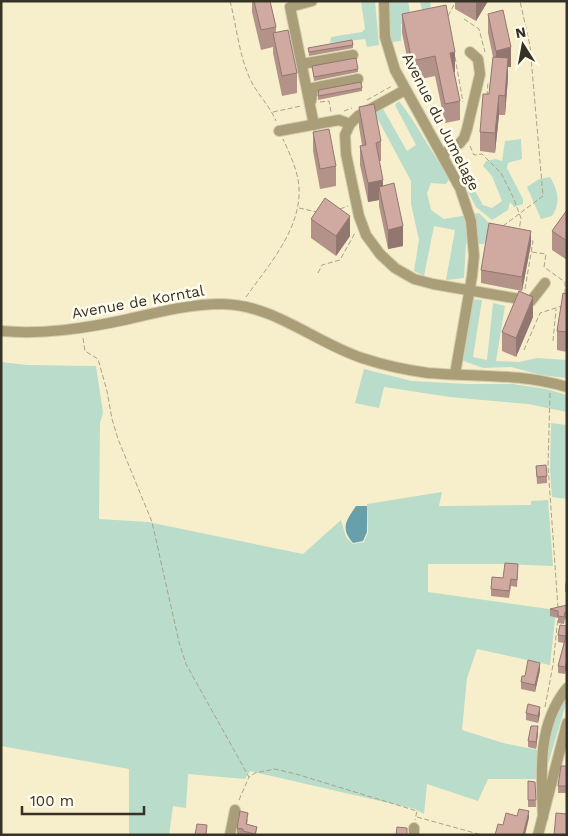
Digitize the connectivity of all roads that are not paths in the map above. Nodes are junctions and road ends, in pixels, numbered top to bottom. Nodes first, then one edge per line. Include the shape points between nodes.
1 (312, 1) edge
2 (384, 1) edge
3 (290, 4) edge
4 (470, 52) dead end
5 (354, 54) dead end
6 (302, 64) junction
7 (358, 79) dead end
8 (402, 85) junction
9 (313, 104) junction
10 (350, 124) junction
11 (314, 125) junction
12 (279, 131) road end
13 (442, 155) junction
14 (545, 283) dead end
15 (469, 291) junction
16 (1, 331) edge
17 (455, 374) junction
18 (567, 387) edge
19 (567, 688) edge
20 (567, 723) edge
21 (235, 810) road end
22 (543, 816) junction
23 (230, 835) edge
24 (538, 835) edge

1 - 3 street
2 - 8 street, Avenue du Jumelage via 385,37
3 - 6 street
4 - 13 street via 478,59 480,74 464,138
5 - 6 street
6 - 9 street
7 - 9 street via 313,88
8 - 10 street
8 - 13 street, Avenue du Jumelage
9 - 11 street
10 - 11 street via 333,118
10 - 15 street via 345,145 359,216 366,234 380,254 414,279
11 - 12 street
13 - 15 street, Avenue du Jumelage via 460,188 471,222 474,256
14 - 15 street via 532,301
15 - 17 street, Avenue du Jumelage
16 - 17 street, Avenue de Korntal via 44,332 81,328 206,304 240,306 280,318 361,358 403,369
17 - 18 street, Avenue de Korntal via 518,376
19 - 22 street via 549,717 544,738
20 - 22 street
21 - 23 street
22 - 24 street

